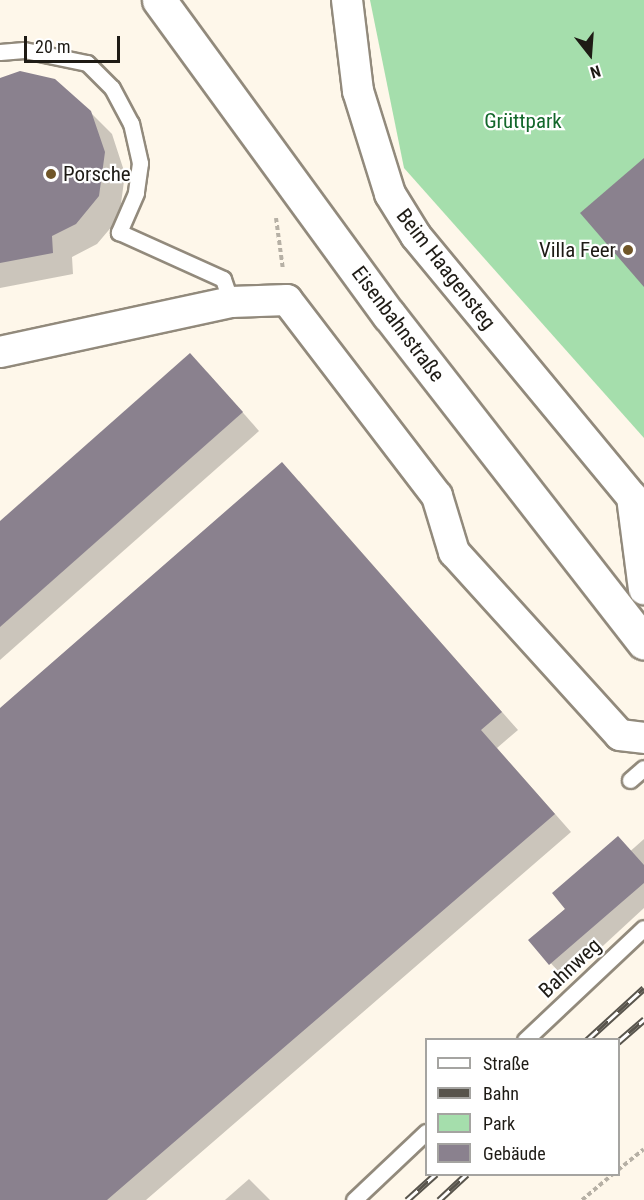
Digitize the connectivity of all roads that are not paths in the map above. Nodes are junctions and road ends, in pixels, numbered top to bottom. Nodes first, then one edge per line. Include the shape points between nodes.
1 (159, 0) edge
2 (347, 0) edge
3 (0, 51) edge
4 (231, 302) junction
5 (0, 352) edge
6 (638, 491) edge
7 (644, 587) edge
8 (644, 643) edge
9 (644, 738) edge
10 (644, 768) edge
11 (630, 780) dead end
12 (644, 928) edge
13 (527, 1038) edge
14 (425, 1133) edge
15 (354, 1200) edge

1 - 8 street, Eisenbahnstraße via 389,315
2 - 6 street, Beim Haagensteg via 358,91 390,195 416,236
3 - 4 lane via 24,50 87,63 112,88 131,123 140,163 136,193 119,232 223,279
4 - 5 street
4 - 9 street via 287,300 437,496 454,552 620,735
6 - 7 street, Beim Haagensteg
10 - 11 lane
12 - 13 lane, Bahnweg
14 - 15 lane

